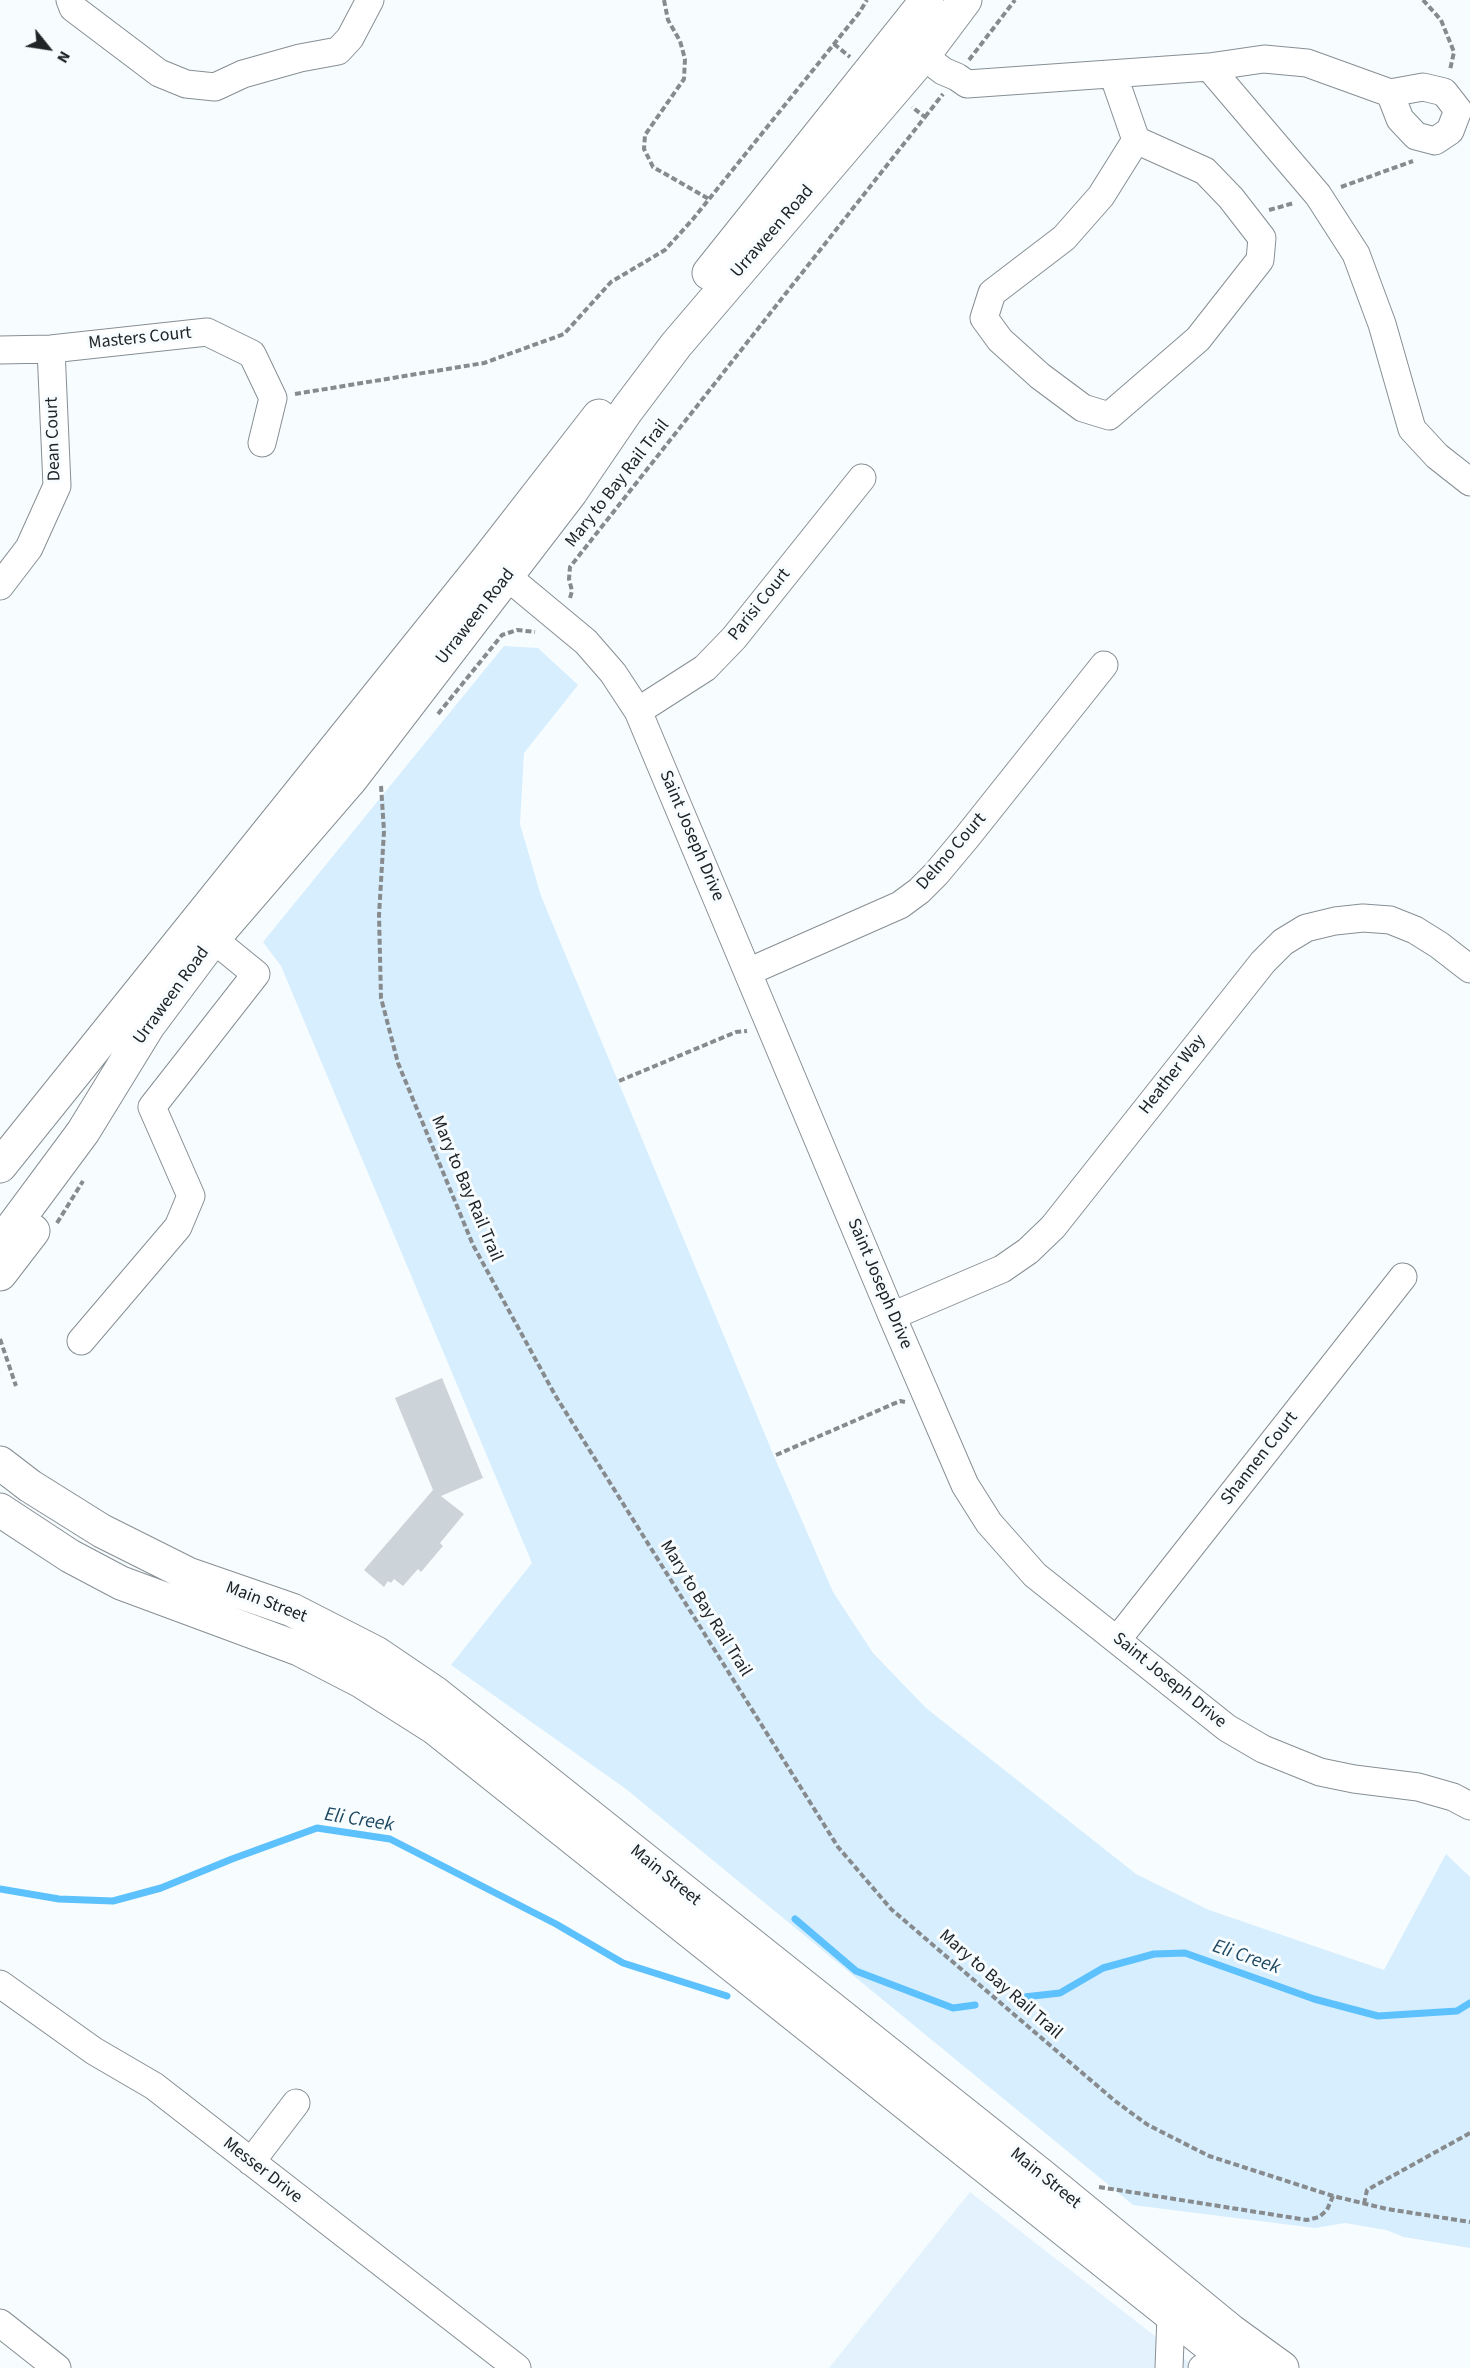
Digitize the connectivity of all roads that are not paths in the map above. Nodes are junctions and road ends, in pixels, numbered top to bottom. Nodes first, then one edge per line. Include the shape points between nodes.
1 (70, 0) edge
2 (370, 0) edge
3 (927, 0) edge
4 (965, 0) edge
5 (898, 37) junction
6 (923, 56) junction
7 (1209, 67) junction
8 (1113, 74) junction
9 (881, 82) junction
10 (1390, 93) junction
11 (1136, 140) junction
12 (51, 349) junction
13 (0, 350) edge
14 (262, 443) dead end
15 (862, 478) dead end
16 (1470, 482) edge
17 (497, 568) junction
18 (0, 586) edge
19 (1104, 665) dead end
20 (638, 711) junction
21 (213, 939) junction
22 (1470, 969) edge
23 (748, 972) junction
24 (83, 1131) junction
25 (0, 1166) edge
26 (0, 1244) edge
27 (0, 1274) edge
28 (1403, 1277) dead end
29 (892, 1316) junction
30 (81, 1341) dead end
31 (0, 1463) edge
32 (0, 1510) edge
33 (0, 1532) edge
34 (221, 1620) junction
35 (1117, 1640) junction
36 (1470, 1806) edge
37 (0, 1984) edge
38 (296, 2103) dead end
39 (251, 2162) junction
40 (1171, 2315) junction
41 (0, 2323) edge
42 (1200, 2352) edge
43 (57, 2368) edge
44 (517, 2368) edge
45 (1169, 2368) edge
46 (1207, 2368) edge
47 (1238, 2368) edge
48 (1282, 2368) edge

1 - 2 street via 73,8 159,73 186,84 215,87 243,74 338,51 350,38
3 - 5 main road, Urraween Road
4 - 6 main road, Urraween Road
5 - 6 street
5 - 9 main road, Urraween Road
6 - 8 street via 967,84
6 - 9 main road, Urraween Road
7 - 8 street
7 - 10 street via 1264,59 1306,63
7 - 16 street via 1318,195 1356,254 1382,324 1412,429 1437,456
8 - 11 street
9 - 17 main road, Urraween Road via 746,226
10 - 10 street via 1423,87 1444,92 1458,110 1450,131 1436,141 1416,136 1400,119
11 - 11 street via 1205,171 1262,238 1260,260 1198,339 1109,416 1083,408 1040,376 1000,340 984,318 992,293 1064,238 1101,196
12 - 13 street, Masters Court
12 - 14 street, Masters Court via 207,332 252,354 273,398
12 - 18 street, Dean Court via 57,486 29,548
15 - 20 street, Parisi Court via 713,660
17 - 20 street, Saint Joseph Drive via 586,642
17 - 21 main road, Urraween Road via 351,779
17 - 25 main road, Urraween Road
19 - 23 street, Delmo Court via 919,891 900,905
20 - 23 street, Saint Joseph Drive
21 - 24 main road, Urraween Road via 148,1026
21 - 30 street via 256,974 152,1107 190,1196 178,1227
22 - 29 street, Heather Way via 1423,935 1390,920 1363,918 1306,928 1283,942 1263,962 1053,1227 1028,1251 1002,1269
23 - 29 street, Saint Joseph Drive
24 - 26 main road, Urraween Road
24 - 27 main road via 57,1201
28 - 35 street, Shannen Court
29 - 35 street, Saint Joseph Drive via 965,1485 989,1523 1035,1575
31 - 48 main road, Main Street via 102,1531 188,1574 292,1610 376,1653 435,1693
32 - 34 main road, Main Street via 70,1557 122,1583
33 - 34 main road via 46,1564 164,1622
34 - 40 main road, Main Street via 299,1649 361,1681 435,1728
35 - 36 street, Saint Joseph Drive via 1227,1728 1263,1749 1320,1772 1418,1787
37 - 39 street, Messer Drive via 94,2051 154,2086
38 - 39 street
39 - 44 street, Messer Drive
40 - 42 main road, Main Street
40 - 45 street
41 - 43 street
42 - 46 street
42 - 47 main road, Main Street

